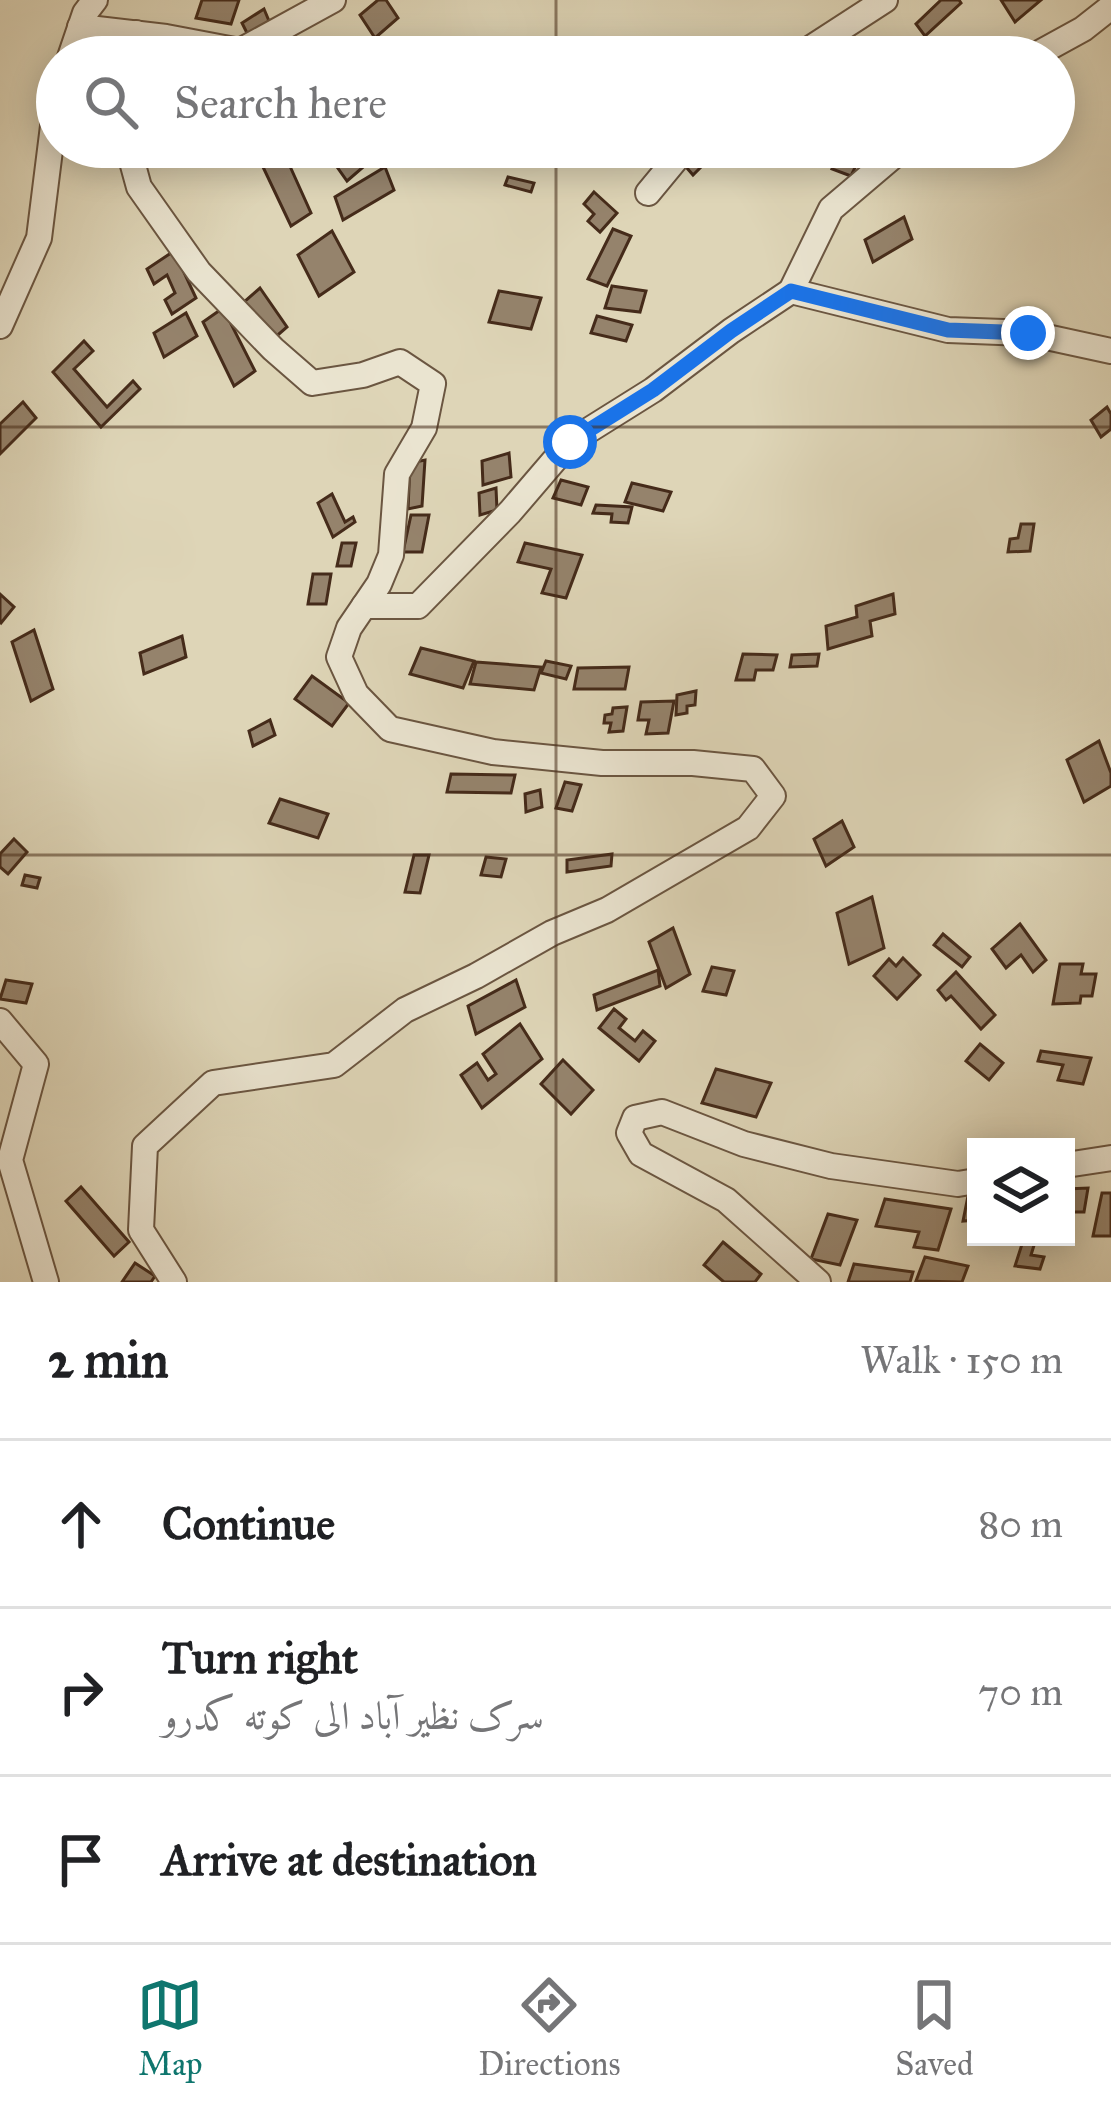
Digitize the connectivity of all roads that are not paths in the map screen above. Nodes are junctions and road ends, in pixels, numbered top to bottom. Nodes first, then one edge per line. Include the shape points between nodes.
1 (95, 0) edge
2 (333, 0) edge
3 (885, 0) edge
4 (1111, 7) edge
5 (80, 26) junction
6 (77, 36) edge
7 (108, 36) edge
8 (267, 36) edge
9 (829, 36) edge
10 (1070, 36) edge
11 (48, 168) edge
12 (134, 168) edge
13 (669, 168) edge
14 (879, 168) edge
15 (648, 193) dead end
16 (791, 291) junction
17 (0, 326) edge
18 (1111, 351) edge
19 (364, 606) junction
20 (0, 1021) edge
21 (1111, 1158) edge
22 (1075, 1164) edge
23 (967, 1182) edge
24 (46, 1282) edge
25 (174, 1282) edge
26 (818, 1282) edge

1 - 5 street
2 - 8 street
3 - 9 street
4 - 10 street
5 - 6 street
5 - 7 street
11 - 17 street via 39,238
12 - 19 street via 199,272 312,383 400,362 434,384 424,428 397,474 391,555
13 - 15 street
14 - 16 street via 831,208
16 - 18 street via 948,330 1028,333
16 - 19 street via 570,442 418,607
19 - 25 street via 339,657 356,694 390,728 493,752 753,769 773,796 748,828 607,910 405,1010 334,1065 213,1083 145,1146 141,1230
20 - 24 street via 36,1064 10,1160
21 - 22 street
23 - 26 street via 831,1166 662,1112 635,1118 629,1132 641,1154 726,1200

